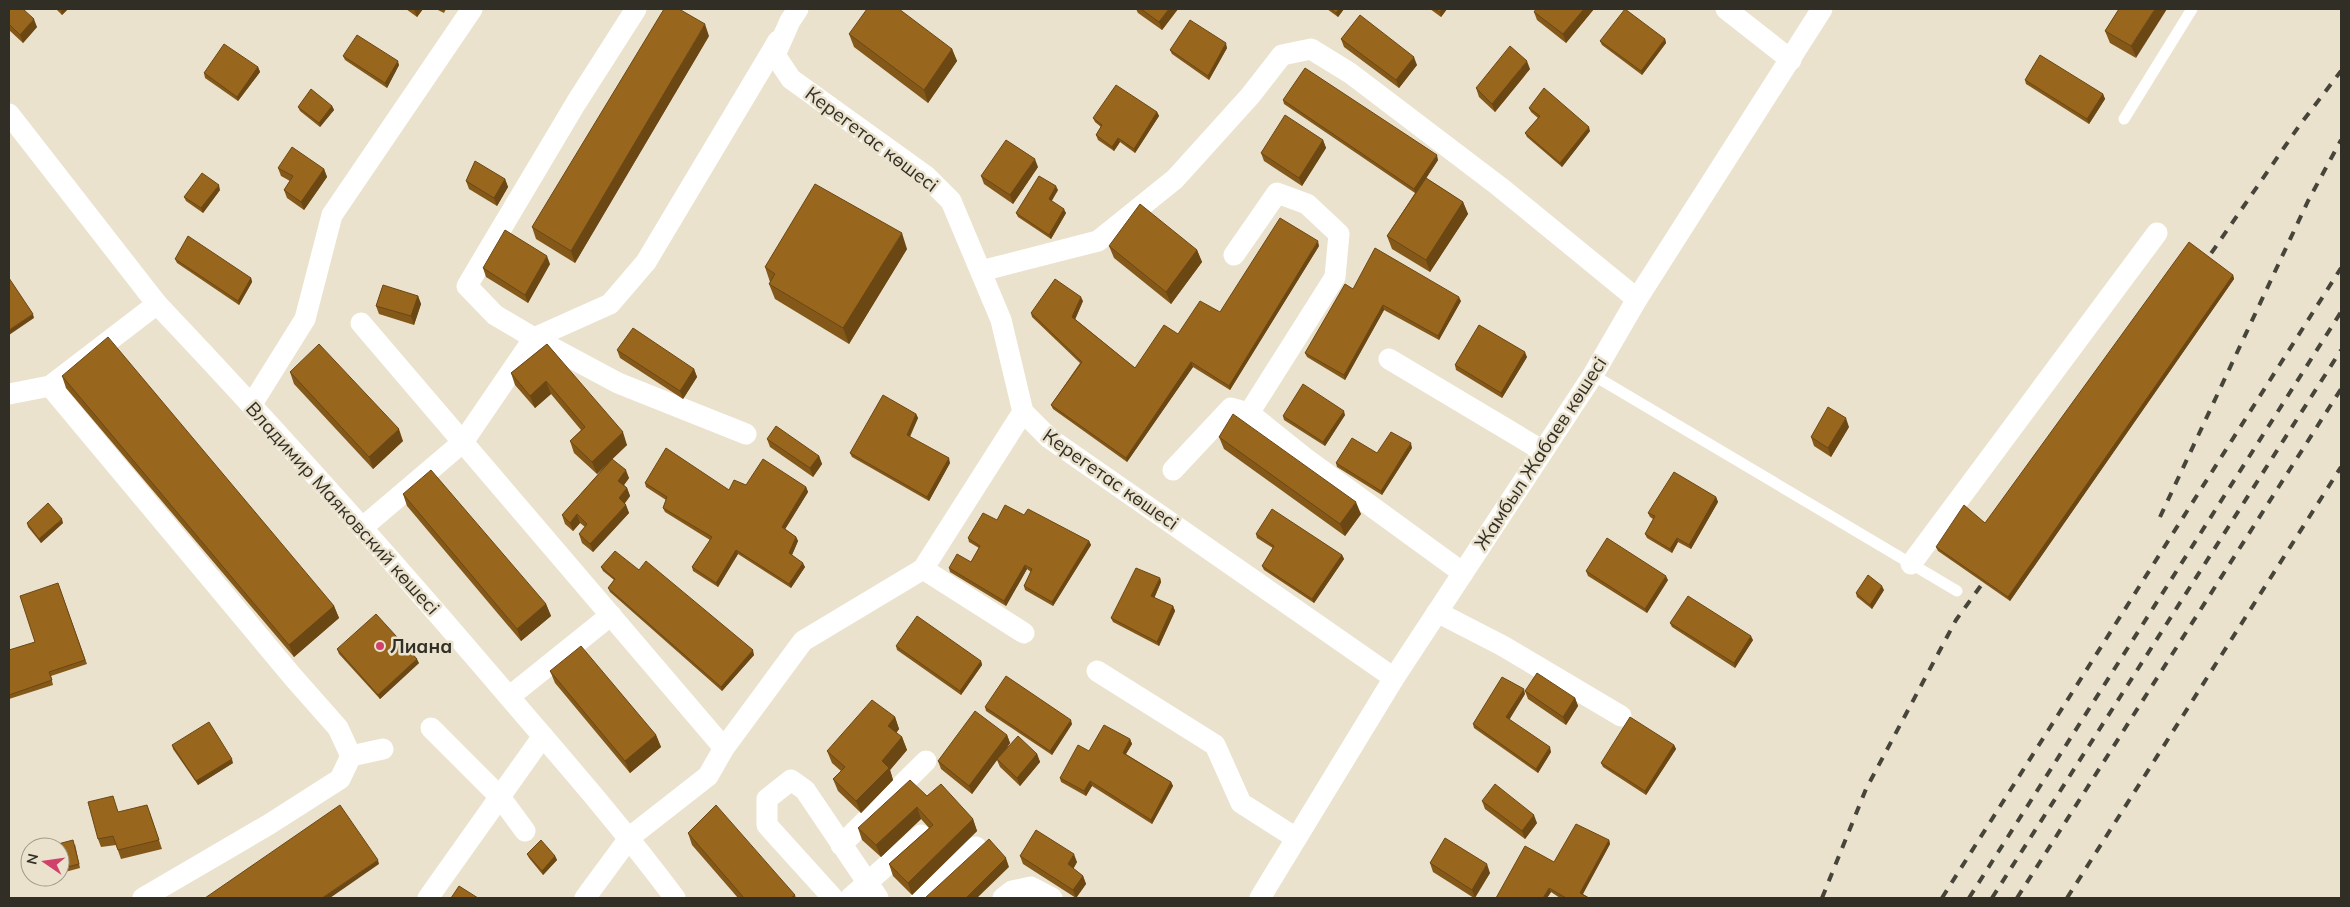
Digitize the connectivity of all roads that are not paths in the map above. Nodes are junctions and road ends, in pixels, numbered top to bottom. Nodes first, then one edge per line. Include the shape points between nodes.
1 (472, 9) edge
2 (636, 9) edge
3 (1726, 9) edge
4 (1822, 9) edge
5 (2192, 9) edge
6 (794, 15) edge
7 (1791, 60) junction
8 (9, 114) edge
9 (2124, 119) dead end
10 (2158, 233) dead end
11 (1234, 255) dead end
12 (981, 271) junction
13 (1637, 298) junction
14 (157, 304) junction
15 (361, 323) dead end
16 (534, 338) junction
17 (1388, 359) dead end
18 (1593, 375) junction
19 (50, 386) junction
20 (9, 394) edge
21 (252, 404) junction
22 (1023, 412) junction
23 (1248, 413) junction
24 (746, 434) dead end
25 (463, 442) junction
26 (1543, 451) junction
27 (1173, 470) dead end
28 (363, 527) junction
29 (1911, 564) junction
30 (923, 569) junction
31 (1463, 572) junction
32 (1957, 590) dead end
33 (1437, 612) junction
34 (610, 615) junction
35 (1024, 633) dead end
36 (1097, 671) dead end
37 (1394, 678) junction
38 (509, 697) junction
39 (1621, 716) dead end
40 (431, 728) dead end
41 (543, 736) junction
42 (724, 748) junction
43 (383, 749) dead end
44 (352, 756) junction
45 (926, 761) dead end
46 (500, 797) junction
47 (525, 831) dead end
48 (921, 835) edge
49 (630, 838) junction
50 (1296, 838) junction
51 (841, 845) junction
52 (976, 847) dead end
53 (873, 890) edge
54 (1262, 897) edge
55 (143, 898) edge
56 (428, 898) edge
57 (585, 898) edge
58 (675, 898) edge
59 (833, 898) edge
60 (850, 898) edge
61 (921, 898) edge
62 (1003, 898) edge
63 (1052, 898) edge

1 - 21 street via 332,215 304,320
2 - 16 street via 467,286 496,315
3 - 7 street
4 - 7 street, Жамбыл Жабаев көшесі
5 - 9 lane
6 - 12 street, Керегетас көшесі via 775,54 791,79 926,176 951,201
6 - 16 street via 646,262 610,304
7 - 13 street, Жамбыл Жабаев көшесі
8 - 14 street, Владимир Маяковский көшесі
10 - 29 street
11 - 23 street via 1277,193 1307,204 1339,234 1335,277
12 - 13 street via 1098,241 1175,180 1282,55 1311,50 1366,85 1500,187
12 - 22 street, Керегетас көшесі via 1001,320
13 - 18 street, Жамбыл Жабаев көшесі
14 - 19 street
14 - 21 street, Владимир Маяковский көшесі
15 - 25 street
16 - 24 street via 618,383
16 - 25 street
17 - 26 street
18 - 26 street, Жамбыл Жабаев көшесі
18 - 29 lane
19 - 20 street
19 - 44 street via 338,728
21 - 28 street, Владимир Маяковский көшесі
22 - 30 street
22 - 37 street, Керегетас көшесі via 1049,438
23 - 27 street via 1231,408
23 - 31 street via 1312,464
25 - 28 street
25 - 34 street
26 - 31 street, Жамбыл Жабаев көшесі
28 - 38 street, Владимир Маяковский көшесі
29 - 32 lane
30 - 35 street
30 - 42 street via 803,641
31 - 33 street, Жамбыл Жабаев көшесі
33 - 37 street, Жамбыл Жабаев көшесі
33 - 39 street via 1503,646
34 - 38 street
34 - 42 street
36 - 50 street via 1215,745 1241,803
37 - 50 street, Жамбыл Жабаев көшесі
38 - 41 street, Владимир Маяковский көшесі
40 - 46 street
41 - 46 street
41 - 49 street, Владимир Маяковский көшесі
42 - 49 street via 708,776
43 - 44 street
44 - 55 street via 340,779
45 - 51 street
46 - 47 street
46 - 56 street
48 - 53 street
49 - 57 street
49 - 58 street, Владимир Маяковский көшесі
50 - 54 street, Жамбыл Жабаев көшесі
51 - 53 street
51 - 59 street via 805,790 791,780 767,799 767,825
52 - 61 street
53 - 60 street
62 - 63 street via 1012,891 1031,887

